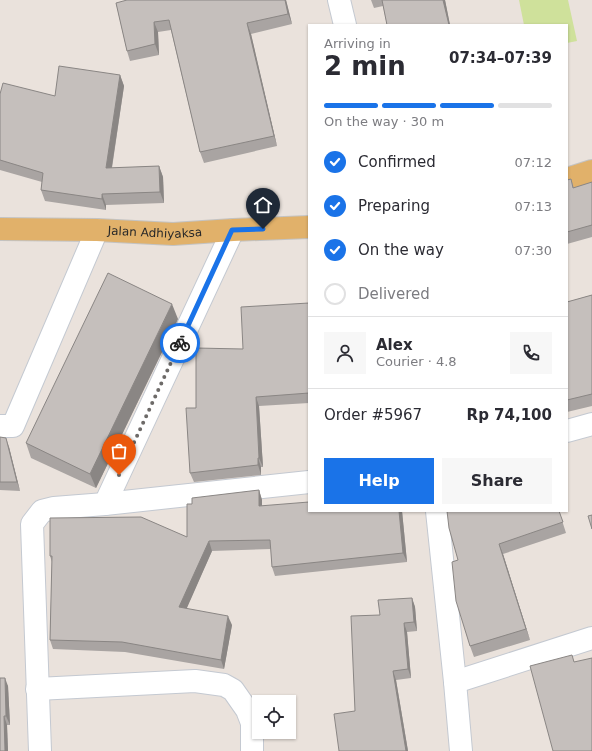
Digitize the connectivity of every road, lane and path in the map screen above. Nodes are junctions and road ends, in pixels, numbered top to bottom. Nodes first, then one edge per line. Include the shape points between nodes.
1 (339, 0) edge
2 (345, 24) edge
3 (592, 171) edge
4 (568, 179) edge
5 (308, 228) edge
6 (0, 229) edge
7 (97, 230) junction
8 (232, 230) junction
9 (592, 424) edge
10 (0, 426) edge
11 (568, 431) edge
12 (308, 482) edge
13 (105, 504) junction
14 (437, 512) edge
15 (592, 638) edge
16 (455, 682) junction
17 (38, 689) junction
18 (40, 751) edge
19 (252, 751) edge
20 (461, 751) edge

1 - 2 street
3 - 4 main road
5 - 8 main road, Jalan Adhiyaksa
6 - 7 main road, Jalan Adhiyaksa
7 - 8 main road, Jalan Adhiyaksa via 173,234
7 - 10 street via 13,426
8 - 13 street
9 - 11 street
12 - 13 street
13 - 17 street via 42,511 32,524
14 - 16 street
15 - 16 street
16 - 20 street
17 - 18 street
17 - 19 street via 195,681 224,685 233,690 247,710 252,723

